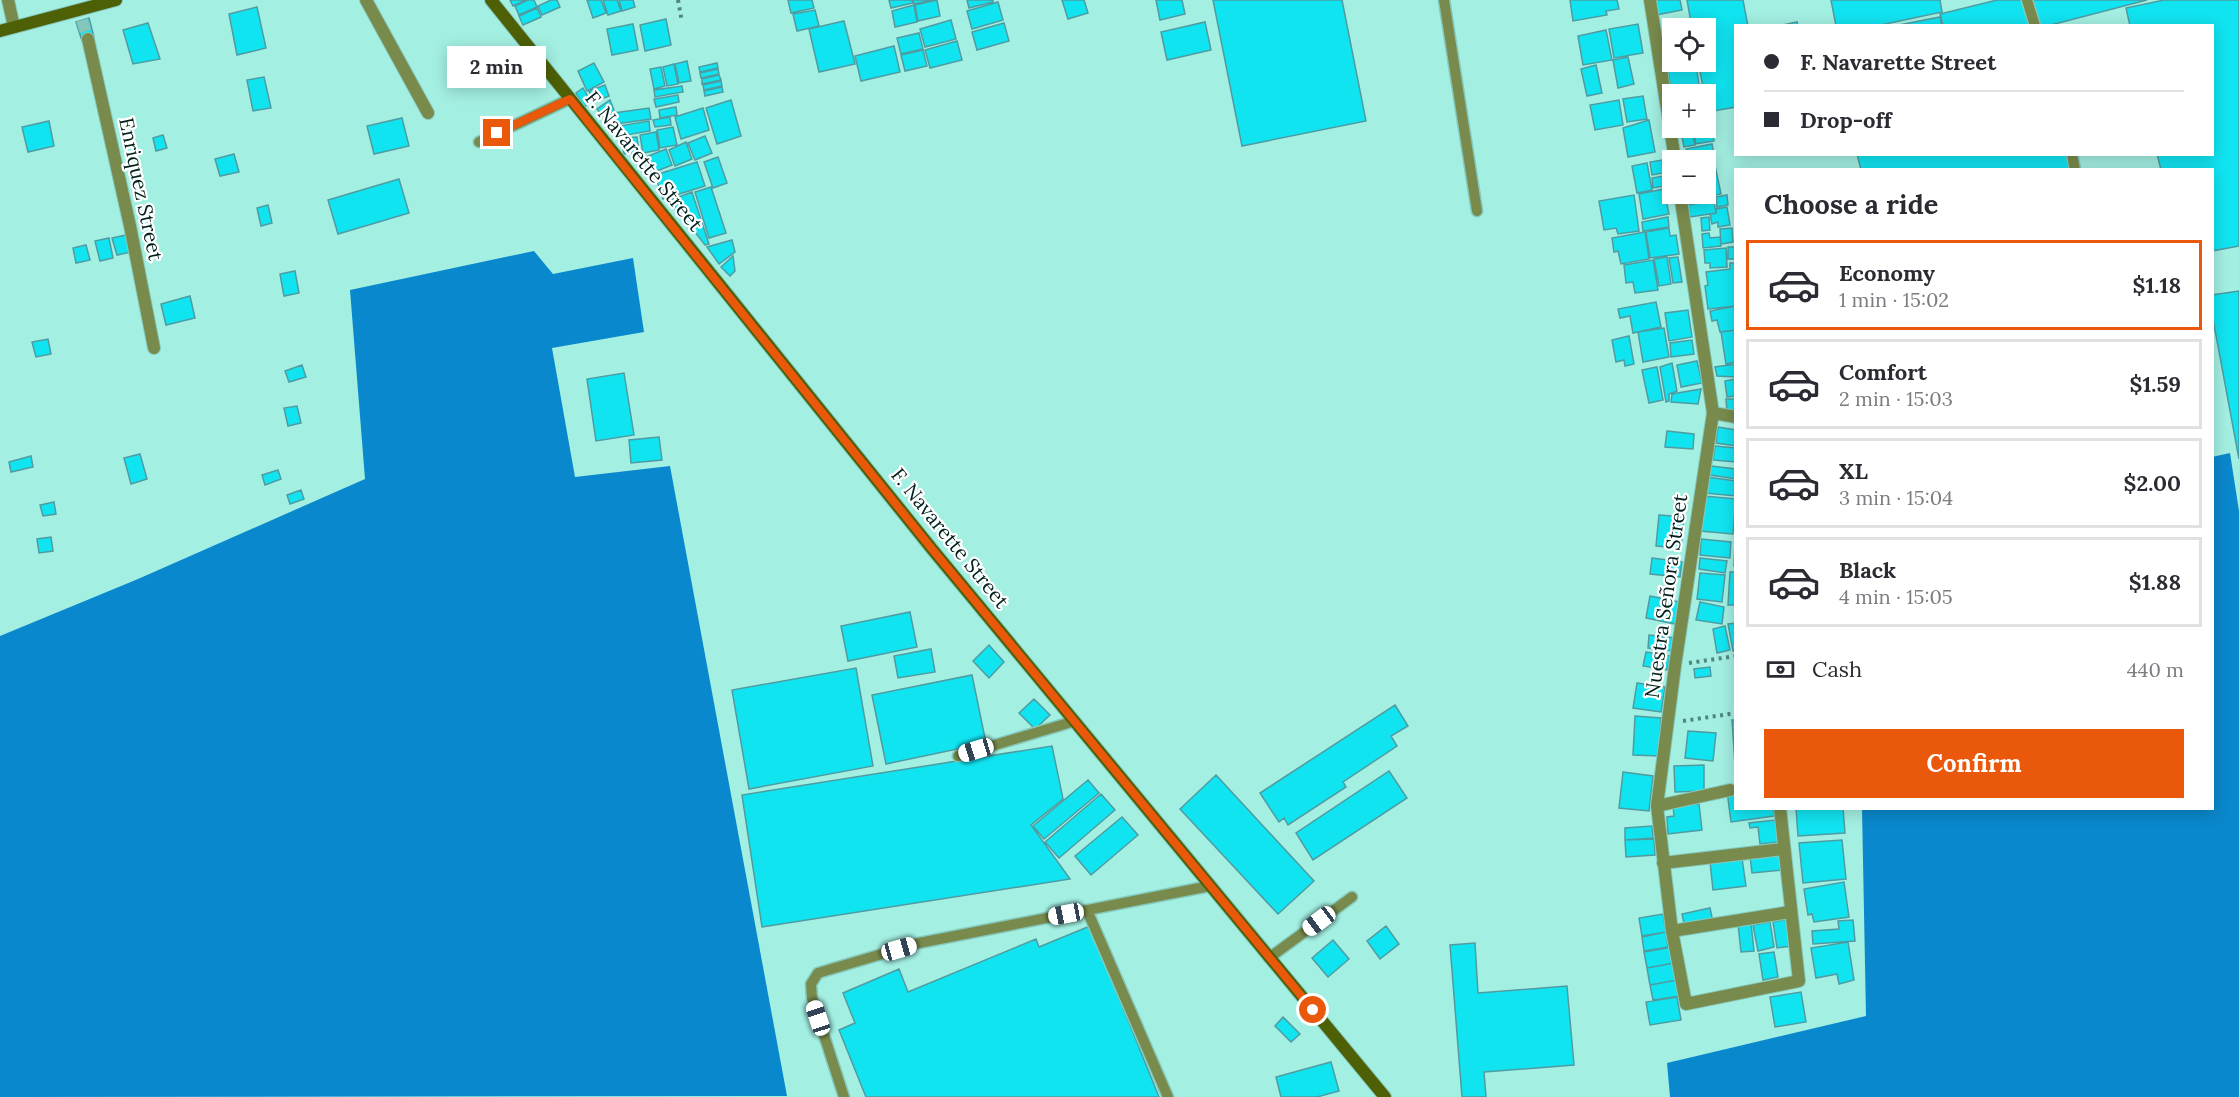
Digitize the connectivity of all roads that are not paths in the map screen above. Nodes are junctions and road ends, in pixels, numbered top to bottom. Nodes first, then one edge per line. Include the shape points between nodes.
1 (8, 0) edge
2 (117, 0) edge
3 (366, 0) edge
4 (491, 0) edge
5 (1443, 0) edge
6 (1650, 0) edge
7 (2027, 0) edge
8 (2034, 24) edge
9 (14, 27) junction
10 (0, 31) edge
11 (88, 39) tunnel mouth
12 (570, 99) junction
13 (428, 113) dead end
14 (479, 142) dead end
15 (1673, 150) edge
16 (1682, 204) edge
17 (1477, 211) dead end
18 (154, 348) dead end
19 (1713, 413) junction
20 (1734, 417) edge
21 (1076, 721) junction
22 (958, 756) dead end
23 (1730, 790) dead end
24 (1657, 806) junction
25 (1780, 810) edge
26 (1783, 849) junction
27 (1663, 863) junction
28 (1210, 886) junction
29 (1352, 897) dead end
30 (1087, 910) junction
31 (1790, 912) junction
32 (1672, 931) junction
33 (1269, 958) junction
34 (844, 1097) edge
35 (1168, 1097) edge
36 (1385, 1097) edge

1 - 9 street
2 - 9 main road via 80,15
3 - 13 street
4 - 12 main road, F. Navarette Street
5 - 17 lane
6 - 15 street
7 - 8 lane
9 - 10 main road
11 - 18 street, Enriquez Street
12 - 14 lane
12 - 21 main road, F. Navarette Street via 932,549
16 - 19 street, Nuestra Señora Street
19 - 20 street
19 - 24 street, Nuestra Señora Street
21 - 22 lane
21 - 28 main road, F. Navarette Street
23 - 24 street
24 - 27 street, Nuestra Señora Street
25 - 26 street
26 - 27 street
26 - 31 street
27 - 32 street, Nuestra Señora Street
28 - 30 lane
28 - 33 main road, F. Navarette Street
29 - 33 lane
30 - 34 lane via 919,943 818,973 811,984 812,998
30 - 35 lane
31 - 32 street
31 - 32 street, Nuestra Señora Street via 1799,981 1686,1004
33 - 36 main road, F. Navarette Street

